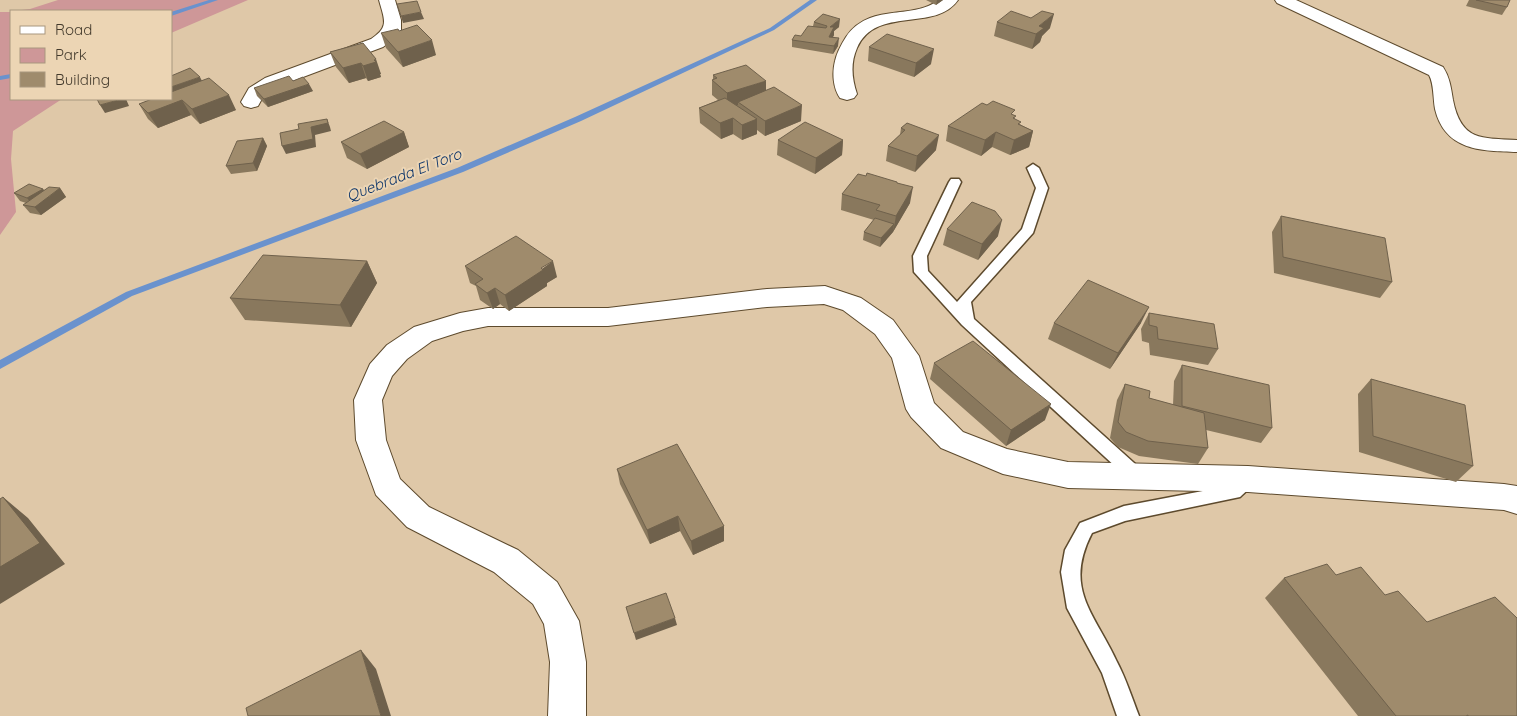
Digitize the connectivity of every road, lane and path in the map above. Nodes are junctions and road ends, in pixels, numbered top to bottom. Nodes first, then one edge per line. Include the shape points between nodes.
1 (387, 0) edge
2 (950, 0) edge
3 (1283, 0) edge
4 (847, 94) dead end
5 (251, 102) dead end
6 (1517, 146) edge
7 (1033, 168) dead end
8 (955, 182) dead end
9 (967, 321) junction
10 (1137, 476) junction
11 (1248, 479) junction
12 (1517, 500) edge
13 (567, 716) edge
14 (1128, 716) edge

1 - 5 street via 394,27 389,36 272,82 256,92
2 - 4 street via 934,10 884,18 865,26 853,38 844,55 841,77
3 - 6 street via 1436,71 1452,127 1461,136 1490,145
7 - 9 lane via 1042,188 1028,230 964,301
8 - 9 lane via 920,256 921,272
9 - 10 lane
10 - 11 street
10 - 13 street via 1068,475 1003,461 952,440 920,409 905,356 884,327 852,304 825,295 767,298 608,317 488,318 460,322 423,334 397,352 380,371 368,400 371,440 387,486 418,517 506,562 545,593 561,621 568,662
11 - 12 street
11 - 14 lane via 1234,492 1124,514 1086,528 1074,550 1070,572 1077,608 1110,668

